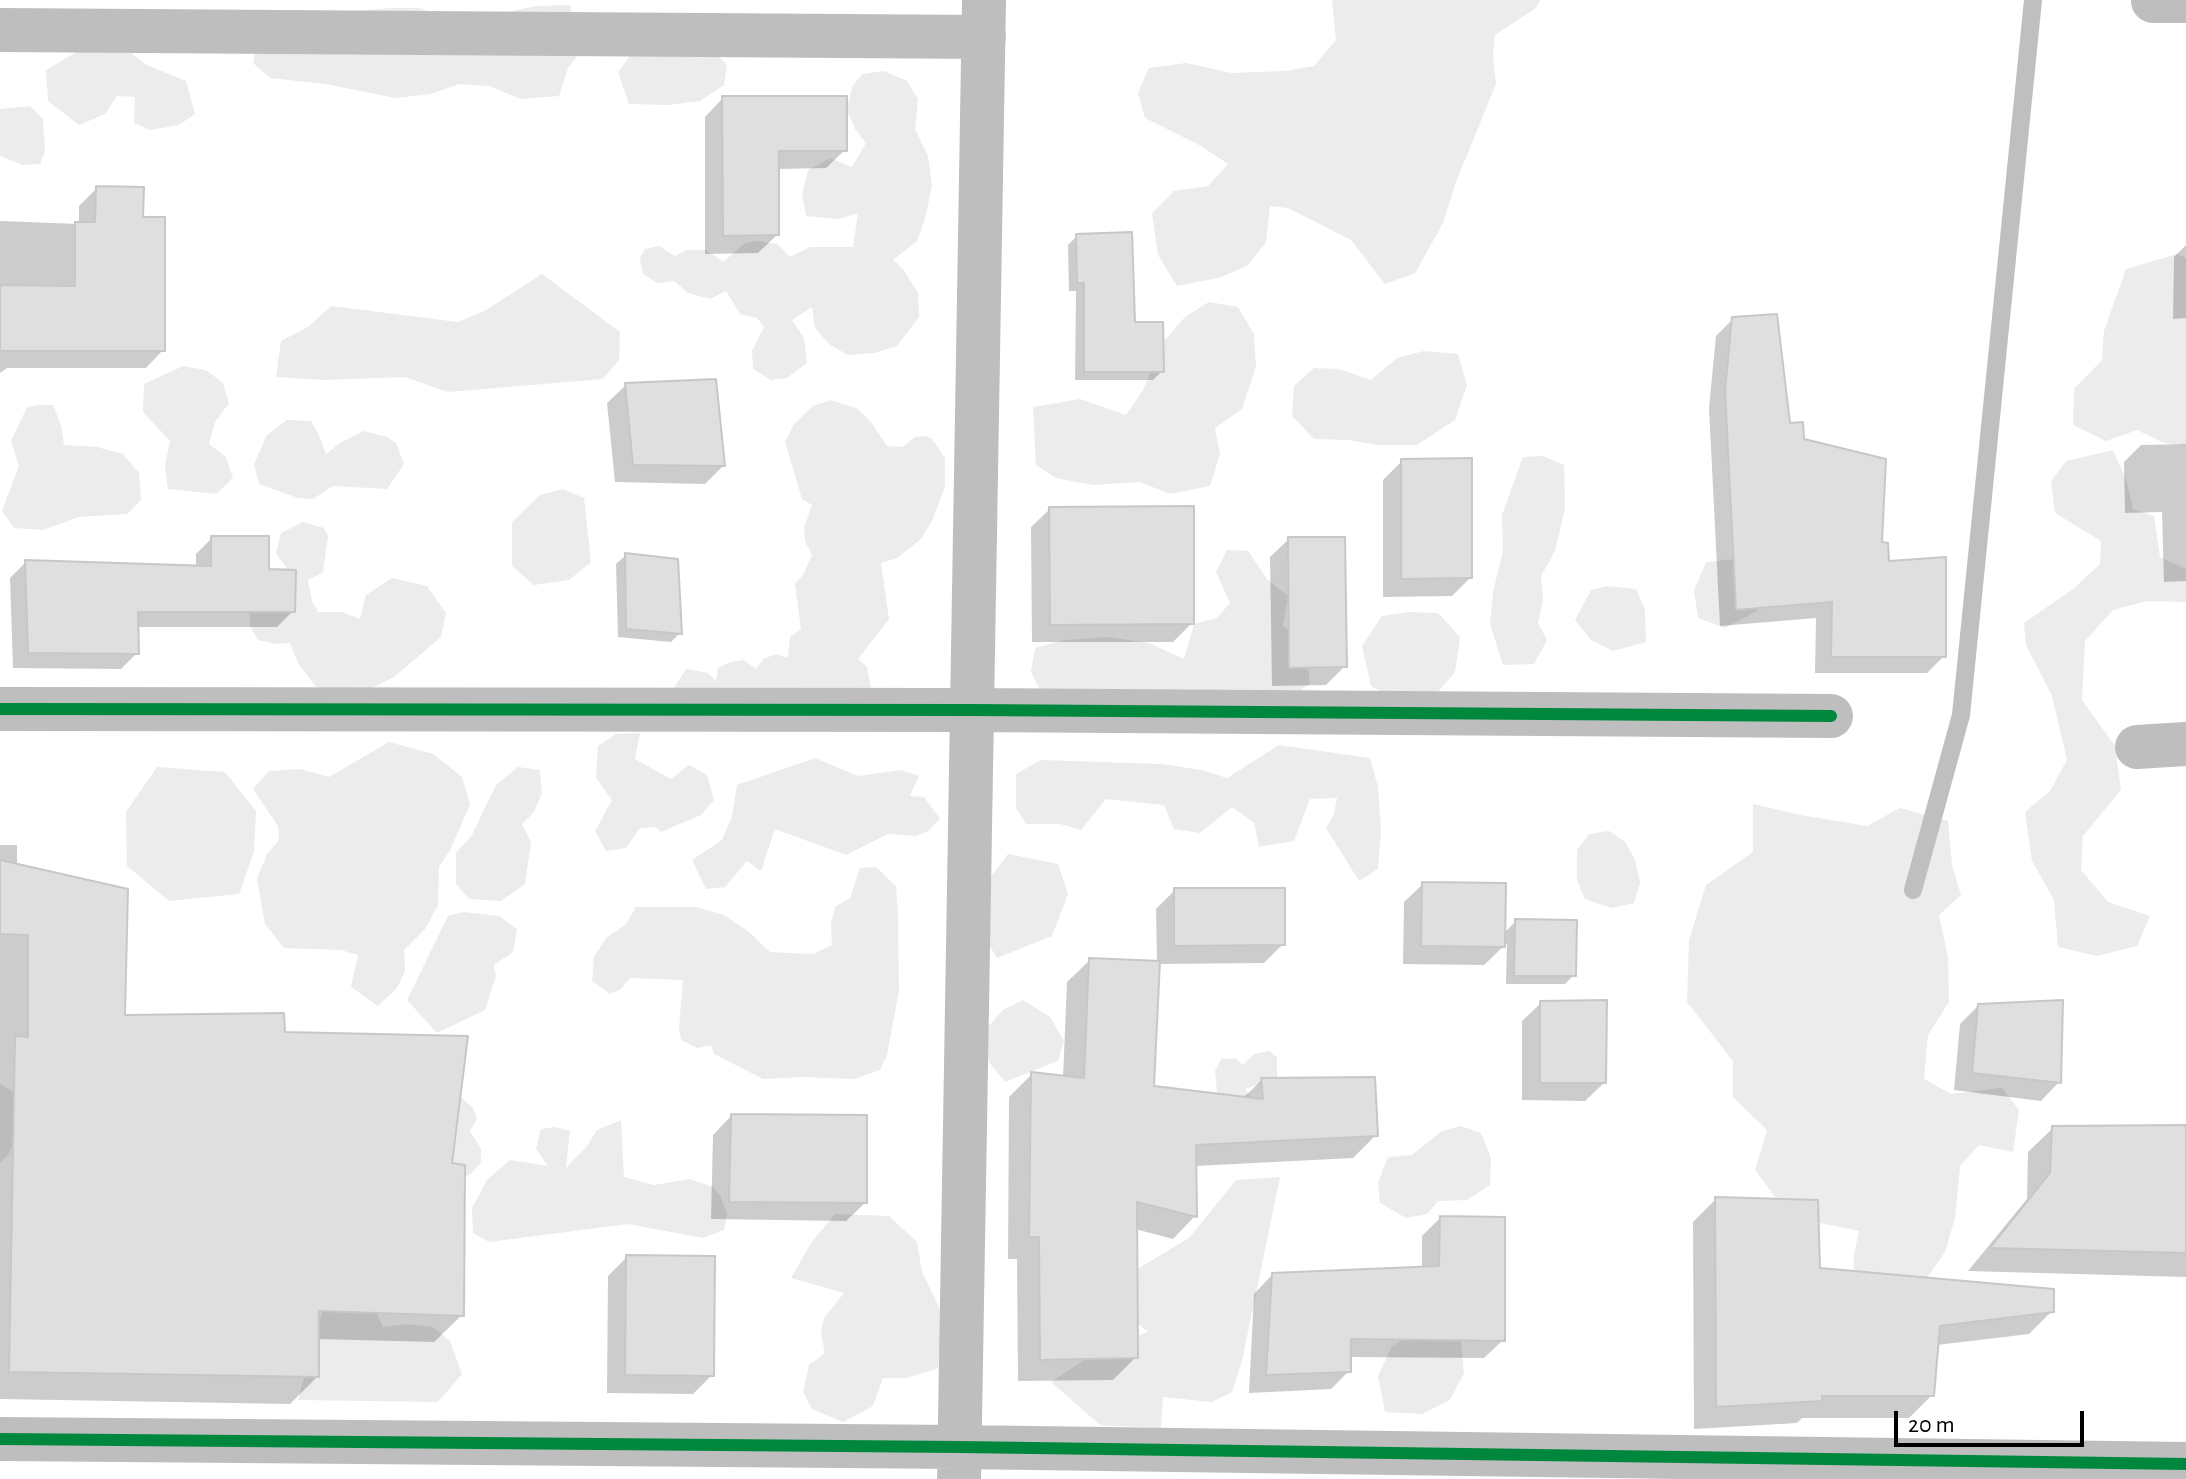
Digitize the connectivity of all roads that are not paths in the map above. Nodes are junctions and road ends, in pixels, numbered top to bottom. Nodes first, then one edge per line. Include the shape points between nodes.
1 (2153, 1) edge
2 (2186, 1) edge
3 (984, 18) edge
4 (0, 30) edge
5 (0, 709) edge
6 (972, 710) junction
7 (1831, 716) dead end
8 (2186, 744) edge
9 (2137, 747) dead end
10 (0, 1439) edge
11 (960, 1463) edge
12 (2186, 1464) edge

1 - 2 street
3 - 4 street
3 - 6 street
5 - 6 street
6 - 7 street
6 - 11 street
8 - 9 street
10 - 11 street
11 - 12 street

